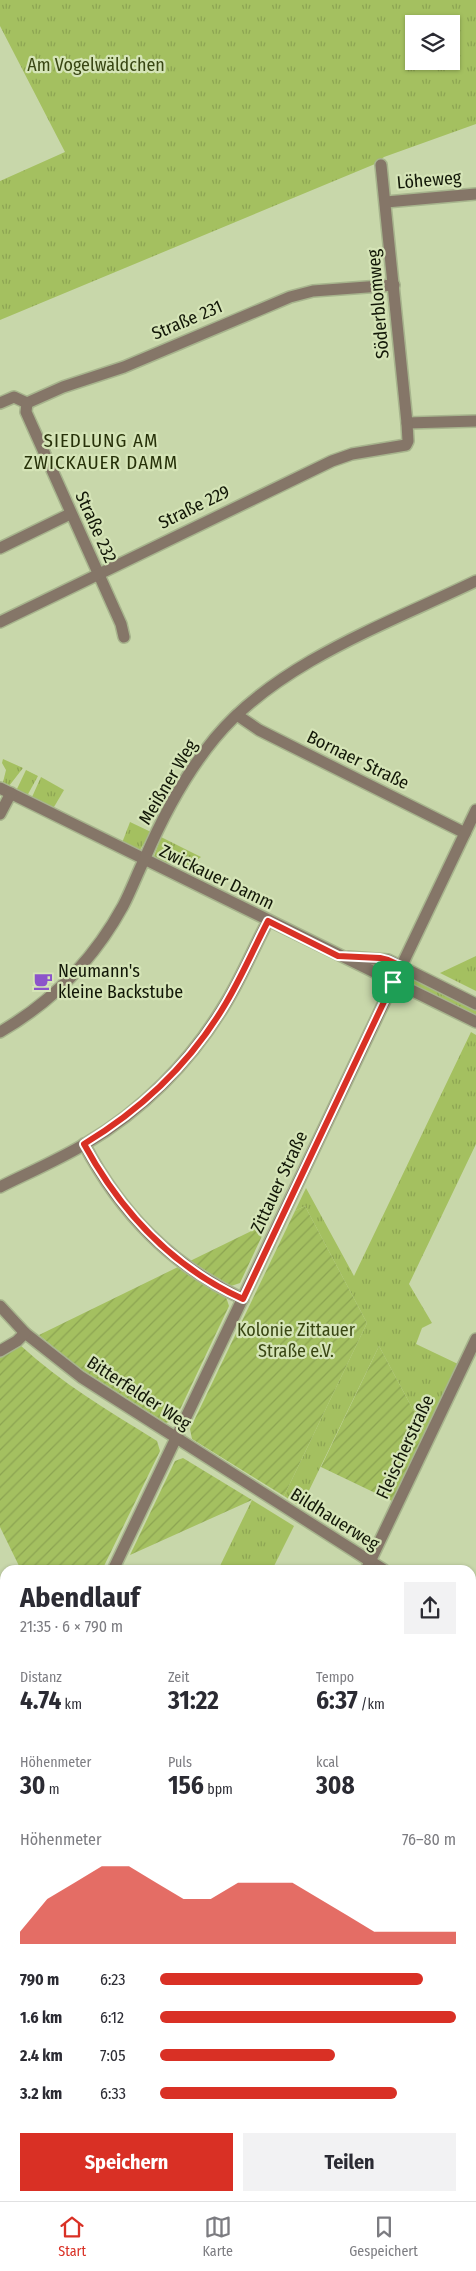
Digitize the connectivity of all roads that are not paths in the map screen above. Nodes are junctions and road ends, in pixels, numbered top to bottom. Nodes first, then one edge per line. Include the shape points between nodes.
1 (381, 165) dead end
2 (476, 194) edge
3 (386, 202) junction
4 (394, 285) junction
5 (0, 403) edge
6 (27, 403) junction
7 (476, 421) edge
8 (407, 423) junction
9 (408, 441) joint
10 (70, 514) junction
11 (0, 548) edge
12 (98, 575) junction
13 (476, 581) edge
14 (0, 622) edge
15 (124, 637) dead end
16 (237, 715) junction
17 (5, 791) edge
18 (476, 810) edge
19 (0, 814) edge
20 (464, 833) junction
21 (144, 860) junction
22 (268, 921) junction
23 (338, 956) junction
24 (401, 966) junction
25 (393, 982) junction
26 (476, 1004) edge
27 (476, 1022) edge
28 (0, 1032) edge
29 (84, 1144) junction
30 (0, 1187) edge
31 (243, 1299) junction
32 (0, 1306) edge
33 (25, 1332) junction
34 (476, 1340) edge
35 (0, 1351) edge
36 (176, 1439) junction
37 (268, 1498) joint
38 (115, 1565) edge
39 (367, 1565) edge
40 (368, 1565) edge

1 - 3 street, Söderblomweg
2 - 3 street, Löheweg
3 - 4 street, Söderblomweg
4 - 6 street, Straße 231 via 313,291 290,297
4 - 8 street, Söderblomweg
5 - 6 street, Straße 231 via 14,397
6 - 10 street, Straße 232 via 26,412
7 - 8 street
8 - 9 street, Söderblomweg
9 - 12 street, Straße 229 via 400,448 337,459
10 - 11 street
10 - 12 street, Straße 232
12 - 14 street, Straße 229
12 - 15 street, Straße 232
13 - 16 street, Meißner Weg via 327,652 259,694
16 - 20 street, Bornaer Straße via 259,730
16 - 21 street, Meißner Weg via 195,764
17 - 19 street
17 - 21 street, Zwickauer Damm
18 - 20 street, Zittauer Straße
20 - 24 street, Zittauer Straße
21 - 22 street, Zwickauer Damm
21 - 28 street, Meißner Weg via 120,911 86,961 32,1012
22 - 23 street, Zwickauer Damm
22 - 29 street via 226,1004 198,1045 148,1098
23 - 24 street, Zwickauer Damm via 380,958
23 - 25 street, Zwickauer Damm
24 - 25 street, Zittauer Straße
24 - 26 street, Zwickauer Damm
25 - 27 street, Zwickauer Damm
25 - 31 street, Zittauer Straße
29 - 30 street
29 - 31 street via 120,1203 144,1229 198,1275
31 - 36 street, Zittauer Straße
32 - 33 street, Bitterfelder Weg
33 - 35 street
33 - 36 street, Bitterfelder Weg via 81,1377
34 - 40 street, Fleischerstraße
36 - 37 street, Bitterfelder Weg
36 - 38 street, Zittauer Straße
37 - 39 street, Bildhauerweg

